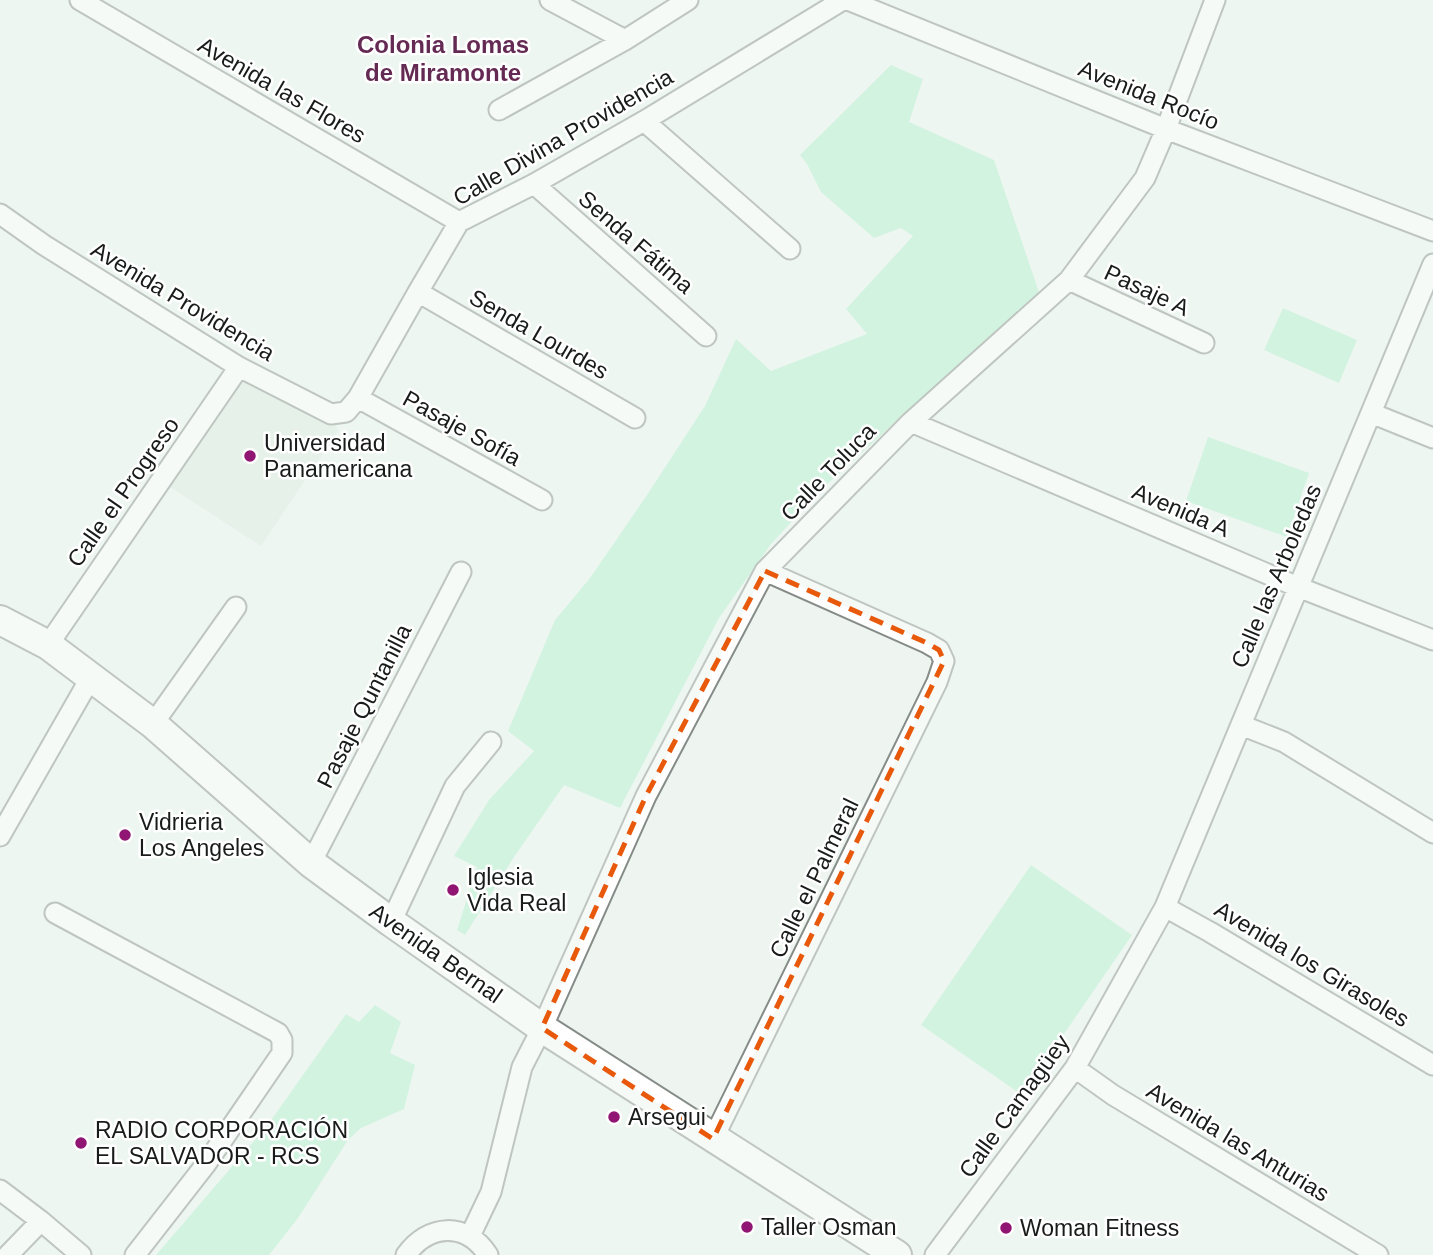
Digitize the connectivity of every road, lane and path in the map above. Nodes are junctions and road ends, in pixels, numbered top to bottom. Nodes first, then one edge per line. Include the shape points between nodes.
1 (80, 0) edge
2 (550, 0) edge
3 (688, 0) edge
4 (843, 0) edge
5 (848, 0) edge
6 (1214, 0) edge
7 (625, 40) junction
8 (499, 110) dead end
9 (644, 121) junction
10 (1166, 129) junction
11 (534, 184) junction
12 (0, 214) edge
13 (459, 222) junction
14 (1433, 231) edge
15 (790, 249) dead end
16 (1433, 264) edge
17 (1069, 280) junction
18 (418, 292) junction
19 (706, 336) dead end
20 (1204, 344) dead end
21 (239, 368) junction
22 (352, 405) junction
23 (1371, 414) junction
24 (635, 418) dead end
25 (911, 422) junction
26 (1433, 438) edge
27 (542, 500) dead end
28 (765, 571) junction
29 (461, 572) dead end
30 (1298, 586) junction
31 (236, 607) dead end
32 (0, 620) edge
33 (1433, 640) edge
34 (48, 645) junction
35 (91, 677) junction
36 (153, 724) junction
37 (1241, 725) junction
38 (491, 742) dead end
39 (1433, 833) edge
40 (0, 836) edge
41 (311, 863) junction
42 (1165, 907) junction
43 (55, 913) dead end
44 (391, 922) junction
45 (542, 1028) junction
46 (1433, 1065) edge
47 (1075, 1068) junction
48 (713, 1139) junction
49 (0, 1190) edge
50 (41, 1221) junction
51 (470, 1236) junction
52 (8, 1255) edge
53 (81, 1255) edge
54 (135, 1255) edge
55 (406, 1255) edge
56 (488, 1255) edge
57 (897, 1255) edge
58 (935, 1255) edge
59 (1378, 1255) edge

1 - 13 street, Avenida las Flores
2 - 7 street
3 - 7 street
4 - 9 street, Calle Divina Providencia
5 - 10 street, Avenida Rocío
6 - 10 street, Calle Toluca
7 - 8 street
9 - 11 street, Calle Divina Providencia
9 - 15 street
10 - 14 street, Avenida Rocío
10 - 17 street, Calle Toluca via 1145,178
11 - 13 street, Calle Divina Providencia
11 - 19 street, Senda Fátima
12 - 21 street, Avenida Providencia
13 - 18 street, Calle Divina Providencia
16 - 23 street, Calle las Arboledas
17 - 20 street, Pasaje A
17 - 25 street, Calle Toluca
18 - 22 street, Calle Divina Providencia
18 - 24 street, Senda Lourdes
21 - 22 street, Avenida Providencia via 331,414
21 - 34 street, Calle el Progreso
22 - 27 street, Pasaje Sofía
23 - 26 street
23 - 30 street, Calle las Arboledas
25 - 28 street, Calle Toluca
25 - 30 street, Avenida A
28 - 45 street, Calle Toluca via 646,796
28 - 48 street, Calle el Palmeral via 927,643 939,650 944,661
29 - 41 street, Pasaje Quntanilla
30 - 33 street, Avenida A
30 - 37 street, Calle las Arboledas
31 - 36 street
32 - 34 main road, Avenida Bernal
34 - 35 main road, Avenida Bernal
35 - 36 main road, Avenida Bernal
35 - 40 street
36 - 41 main road, Avenida Bernal
37 - 39 street via 1284,742
37 - 42 street, Calle las Arboledas
38 - 44 street via 455,786
41 - 44 main road, Avenida Bernal
42 - 46 street, Avenida los Girasoles
42 - 47 street, Calle Camagüey
43 - 54 street via 278,1033 282,1040 282,1053 222,1142
44 - 45 main road, Avenida Bernal
45 - 48 main road, Avenida Bernal
45 - 51 street, Calle Toluca via 522,1067 491,1192
47 - 58 street, Calle Camagüey
47 - 59 street, Avenida las Anturias
48 - 57 main road, Avenida Bernal
49 - 50 street
50 - 52 street
50 - 53 street
51 - 55 street via 441,1230 426,1235
51 - 56 street

